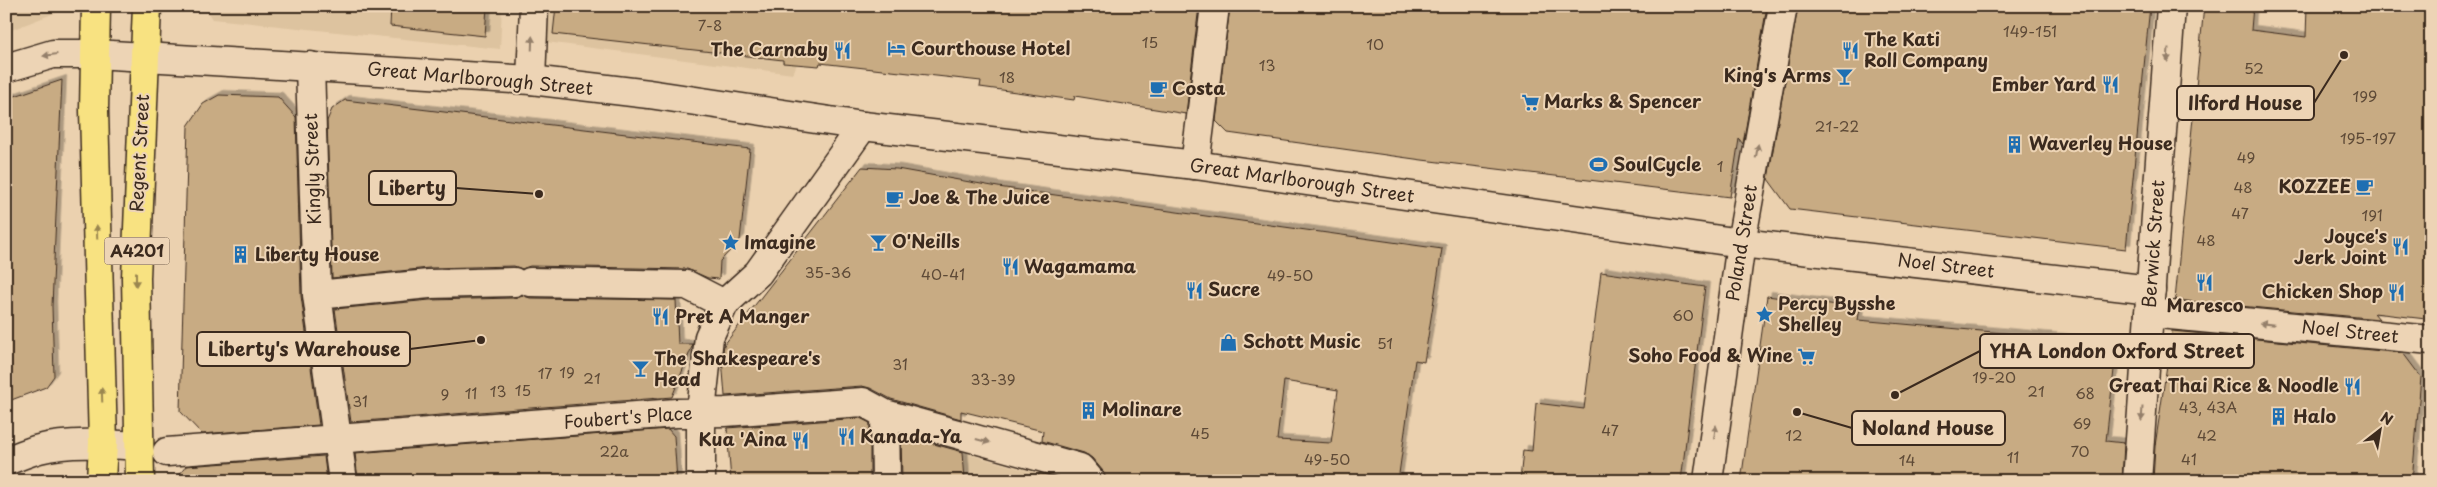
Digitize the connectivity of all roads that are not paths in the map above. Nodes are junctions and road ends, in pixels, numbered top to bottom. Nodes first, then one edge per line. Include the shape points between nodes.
1 (96, 6) edge
2 (147, 6) edge
3 (534, 6) edge
4 (1215, 6) edge
5 (1783, 6) edge
6 (2171, 6) edge
7 (95, 54) junction
8 (145, 56) junction
9 (310, 66) junction
10 (6, 68) edge
11 (531, 80) junction
12 (863, 126) junction
13 (1195, 165) junction
14 (1741, 243) junction
15 (317, 295) junction
16 (2150, 301) junction
17 (724, 304) junction
18 (2431, 340) edge
19 (701, 412) junction
20 (886, 414) junction
21 (338, 440) junction
22 (103, 443) junction
23 (139, 446) junction
24 (166, 452) dead end
25 (6, 461) edge
26 (1085, 474) edge
27 (101, 481) edge
28 (140, 481) edge
29 (343, 481) edge
30 (701, 481) edge
31 (886, 481) edge
32 (1708, 481) edge
33 (2137, 481) edge

1 - 7 main road, A4201
2 - 8 main road, Regent Street / A4201
11 -> 3 street
4 - 13 street
14 -> 5 street, Poland Street
6 -> 16 street, Berwick Street
7 - 8 street, Great Marlborough Street
7 -> 10 street, Great Marlborough Street via 53,54
22 -> 7 main road, A4201
8 - 9 street, Great Marlborough Street
8 -> 23 main road, Regent Street / A4201 via 136,278
9 - 11 street, Great Marlborough Street
9 - 15 street, Kingly Street
11 - 12 street, Great Marlborough Street
12 - 13 street, Great Marlborough Street
12 - 17 street via 758,273
13 - 14 street, Great Marlborough Street
14 - 16 street, Noel Street
32 -> 14 street, Poland Street
15 - 17 street via 429,284 687,285
15 - 21 street, Kingly Street
18 -> 16 street, Noel Street
16 -> 33 street, Berwick Street
17 - 19 street via 709,337
19 - 20 street, Foubert's Place via 863,402
19 - 21 street, Foubert's Place
19 - 30 street
20 -> 26 street, Foubert's Place
20 - 31 street
21 - 24 street, Foubert's Place
21 - 29 street, Kingly Street
22 - 23 street
22 - 25 street via 39,449
22 - 27 main road, A4201
23 - 28 main road, Regent Street / A4201

